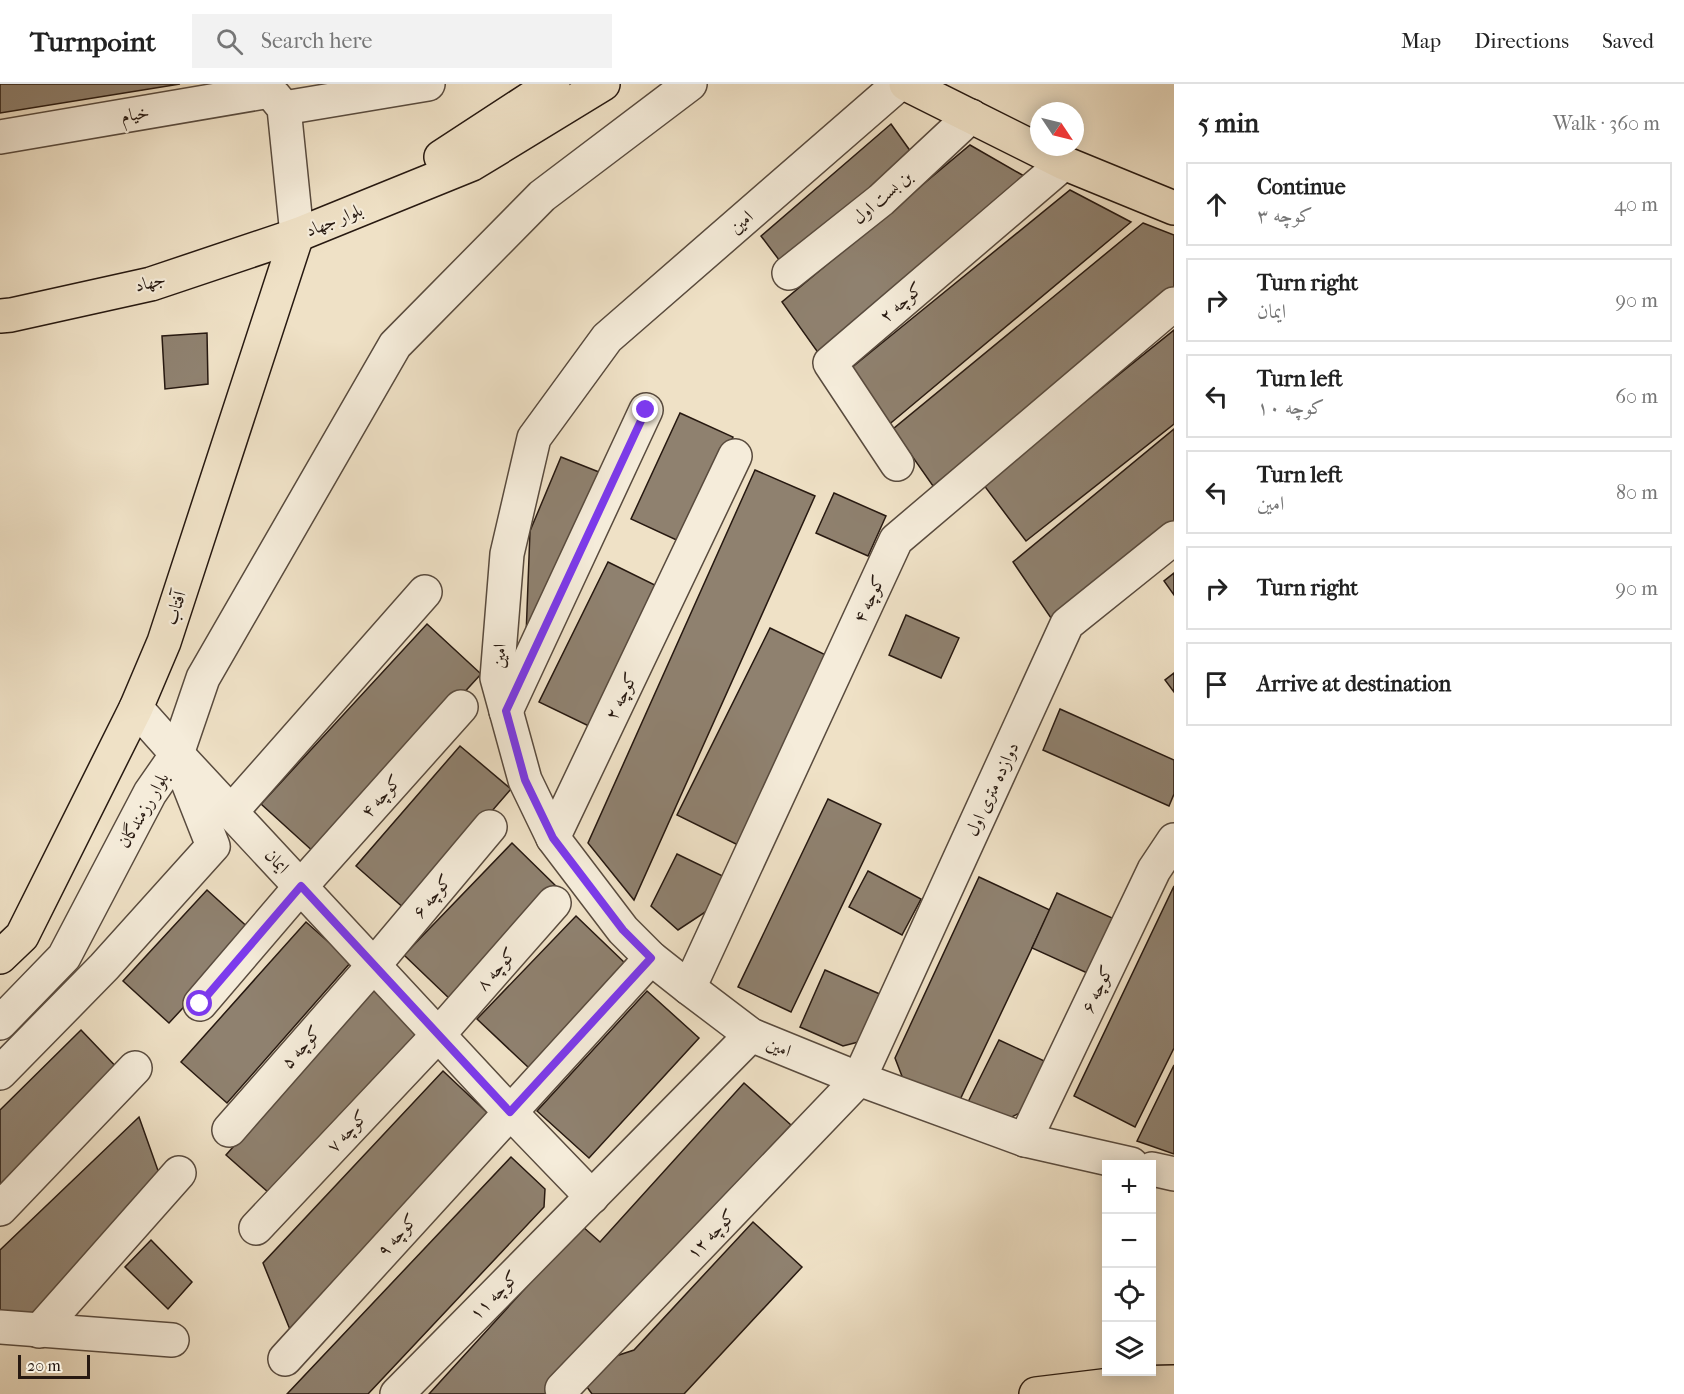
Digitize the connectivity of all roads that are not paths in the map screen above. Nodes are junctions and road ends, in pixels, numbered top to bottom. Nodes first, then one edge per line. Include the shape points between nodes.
1 (428, 84) edge
2 (553, 84) edge
3 (603, 84) edge
4 (690, 84) edge
5 (899, 84) edge
6 (906, 84) edge
7 (274, 94) edge
8 (971, 116) junction
9 (0, 137) edge
10 (1064, 163) junction
11 (1174, 208) edge
12 (297, 235) junction
13 (789, 273) dead end
14 (1174, 304) edge
15 (0, 316) edge
16 (646, 410) dead end
17 (735, 456) dead end
18 (897, 464) dead end
19 (1174, 538) edge
20 (425, 592) dead end
21 (461, 707) dead end
22 (136, 708) junction
23 (506, 711) junction
24 (177, 754) junction
25 (231, 812) junction
26 (490, 826) dead end
27 (553, 838) junction
28 (1174, 840) edge
29 (301, 886) junction
30 (554, 903) dead end
31 (0, 957) edge
32 (651, 958) junction
33 (374, 965) junction
34 (689, 988) junction
35 (200, 1004) dead end
36 (0, 1023) edge
37 (438, 1035) junction
38 (751, 1035) junction
39 (135, 1068) dead end
40 (0, 1073) edge
41 (859, 1079) junction
42 (510, 1112) junction
43 (229, 1130) dead end
44 (1025, 1140) junction
45 (1113, 1160) edge
46 (1156, 1170) edge
47 (179, 1173) dead end
48 (1174, 1174) edge
49 (592, 1197) junction
50 (0, 1209) edge
51 (256, 1228) dead end
52 (0, 1327) edge
53 (39, 1331) junction
54 (172, 1340) dead end
55 (285, 1359) dead end
56 (1174, 1382) edge
57 (562, 1389) dead end
58 (397, 1394) edge
59 (1036, 1394) edge

1 - 7 street, خیام
2 - 12 main road, بلوار جهاد via 445,155
3 - 12 main road, بلوار جهاد via 472,164
4 - 24 street via 542,196 395,345 203,678
5 - 23 street, امین via 607,338 534,438 507,554 497,678
6 - 8 main road
7 - 9 street, خیام
7 - 12 street
8 - 10 main road
8 - 13 street, بن بست اول via 881,200
10 - 11 main road
10 - 18 street, کوچه ۲ via 830,363
12 - 15 main road, جهاد via 151,284
12 - 22 main road, آفتاب via 164,642
14 - 34 street, کوچه ۴ via 896,540
16 - 23 street
17 - 27 street, کوچه ۲
19 - 41 street, دوازده متری اول via 1067,624
20 - 25 street
21 - 29 street, کوچه ۴
22 - 24 street, ایمان
22 - 31 main road, آفتاب via 22,936
23 - 27 street, امین via 525,780
24 - 25 street, ایمان
24 - 36 street, بلوار رزمندگان via 150,793 64,957
24 - 40 street, بلوار رزمندگان via 213,846 104,967
25 - 29 street, ایمان
26 - 33 street, کوچه ۶
27 - 32 street, امین via 623,930
28 - 44 street, کوچه ۶ via 1154,870
29 - 33 street, ایمان
29 - 35 street, کوچه ۴
30 - 37 street, کوچه ۸
32 - 34 street, امین
32 - 42 street, کوچه ۹
33 - 37 street, ایمان
33 - 43 street, کوچه ۵
34 - 38 street, امین
37 - 42 street, ایمان
37 - 51 street, کوچه ۷
38 - 41 street, امین
38 - 49 street, کوچه ۱۱
39 - 50 street
41 - 44 street, امین
41 - 57 street, کوچه ۱۲
42 - 49 street, ایمان
42 - 55 street, کوچه ۹
44 - 45 street, امین
46 - 48 street
47 - 53 street
49 - 58 street, کوچه ۱۱
52 - 53 street
53 - 54 street
56 - 59 main road via 1127,1383

